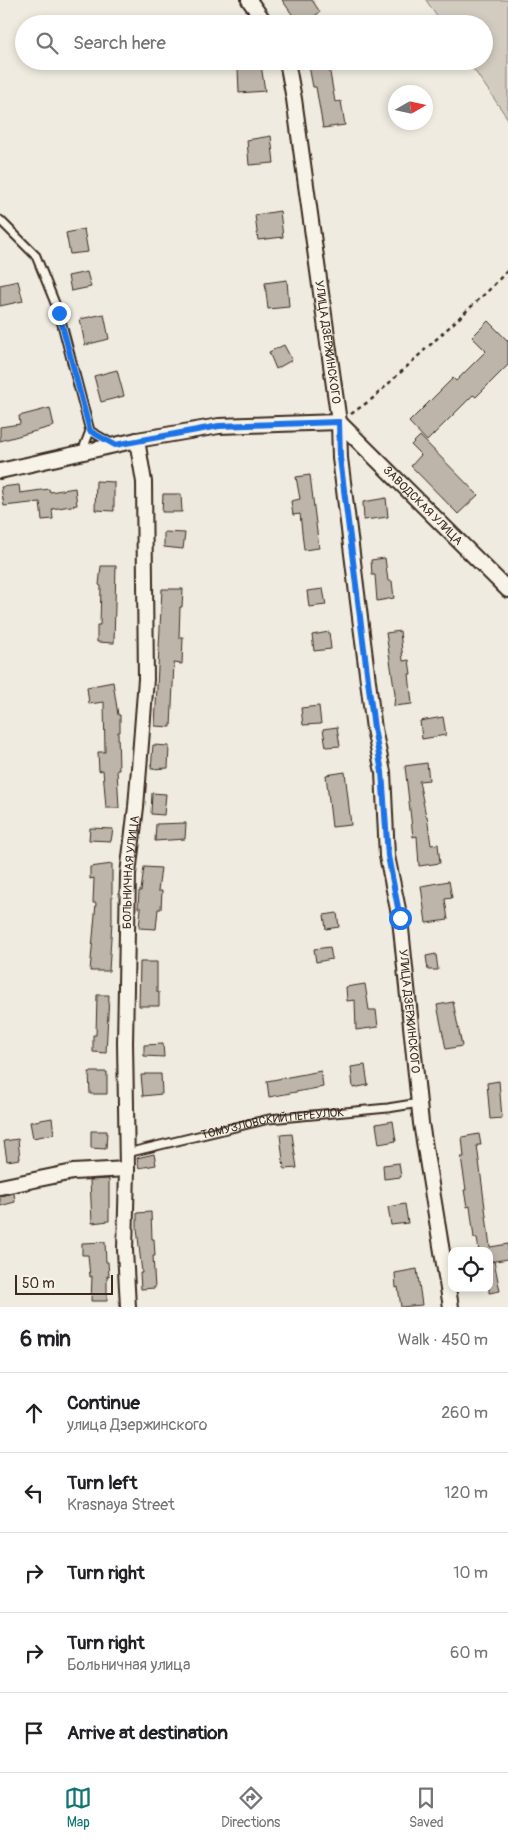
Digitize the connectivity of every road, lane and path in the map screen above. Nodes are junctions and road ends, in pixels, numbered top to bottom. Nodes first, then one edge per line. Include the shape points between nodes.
1 (249, 0) edge
2 (260, 15) edge
3 (289, 70) edge
4 (0, 220) edge
5 (508, 270) edge
6 (339, 422) junction
7 (90, 431) junction
8 (137, 440) junction
9 (115, 445) junction
10 (82, 452) junction
11 (0, 471) edge
12 (508, 590) edge
13 (419, 1103) junction
14 (127, 1153) junction
15 (127, 1169) junction
16 (0, 1187) edge
17 (128, 1307) edge
18 (451, 1307) edge

1 - 2 street
3 - 6 street, УЛИЦА ДЗЕРЖИНСКОГО
4 - 7 lane via 36,256 59,313
5 - 6 path via 372,399
6 - 8 street via 219,426
6 - 12 street, ЗАВОДСКАЯ УЛИЦА
6 - 13 street, УЛИЦА ДЗЕРЖИНСКОГО via 340,458 382,772 388,856 400,918
7 - 9 lane
7 - 10 lane
8 - 9 street
8 - 14 street, БОЛЬНИЧНАЯ УЛИЦА via 144,482 146,679 128,874
9 - 10 street
10 - 11 street
13 - 14 lane, ТОМУЗЛОВСКИЙ ПЕРЕУЛОК via 269,1120
13 - 18 street, УЛИЦА ДЗЕРЖИНСКОГО
14 - 15 street, БОЛЬНИЧНАЯ УЛИЦА
15 - 16 street via 72,1172
15 - 17 street, БОЛЬНИЧНАЯ УЛИЦА via 125,1250

